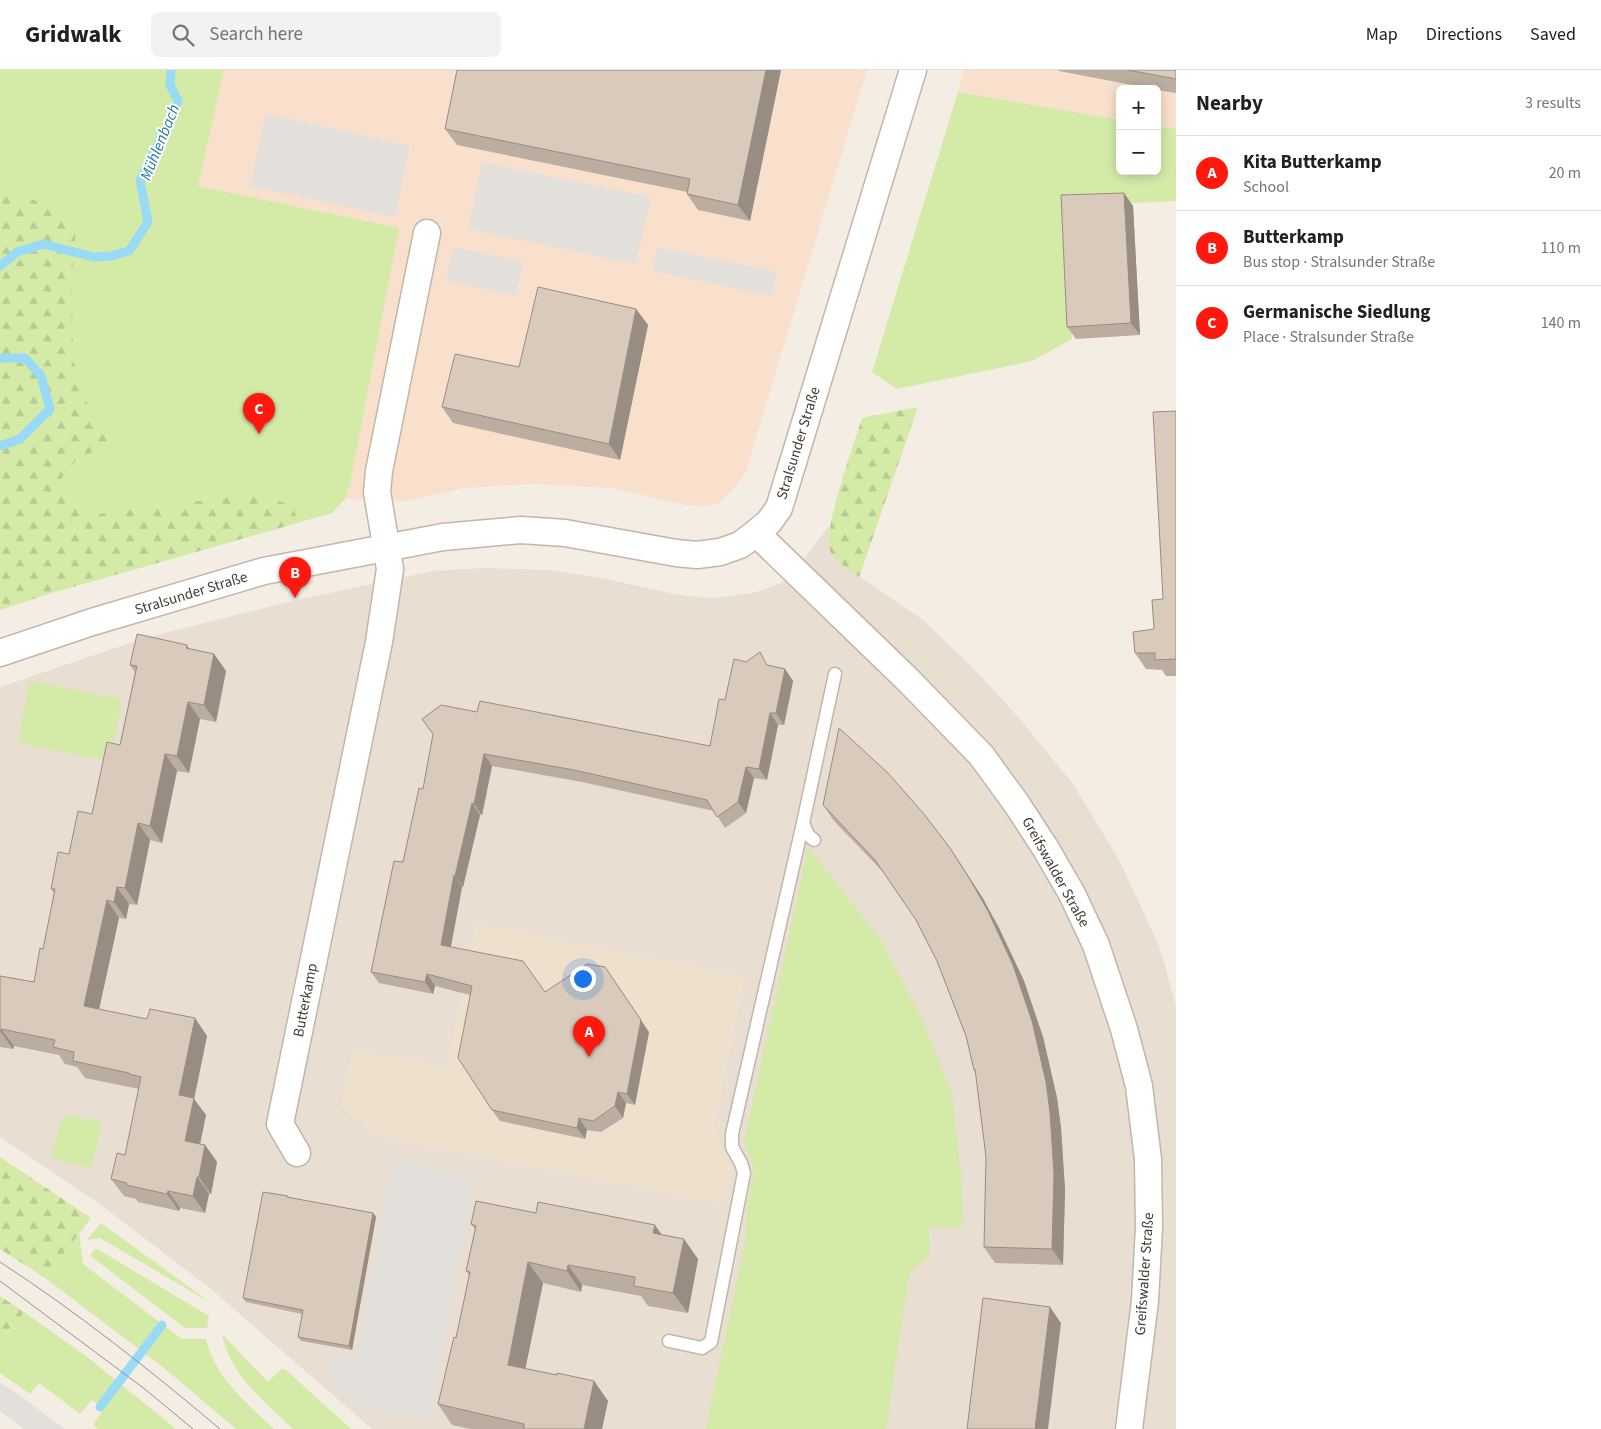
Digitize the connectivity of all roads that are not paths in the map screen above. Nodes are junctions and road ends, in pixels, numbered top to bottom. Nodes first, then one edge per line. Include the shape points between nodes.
1 (913, 70) edge
2 (426, 233) dead end
3 (756, 533) junction
4 (386, 548) junction
5 (0, 653) edge
6 (835, 674) dead end
7 (803, 823) junction
8 (814, 840) dead end
9 (297, 1153) dead end
10 (669, 1341) dead end
11 (1129, 1429) edge

1 - 3 street, Stralsunder Straße via 779,508
2 - 4 street via 379,471 377,492
3 - 4 street, Stralsunder Straße via 740,545 696,555 565,533 521,530 443,537
3 - 11 street, Greifswalder Straße via 981,755 1046,849 1096,945 1139,1086 1148,1159 1149,1227 1145,1292
4 - 5 street, Stralsunder Straße via 264,571
4 - 9 street, Butterkamp via 390,570 379,642 280,1124
6 - 7 lane
7 - 8 lane
7 - 10 lane via 732,1134 732,1146 744,1173 711,1342 702,1348

